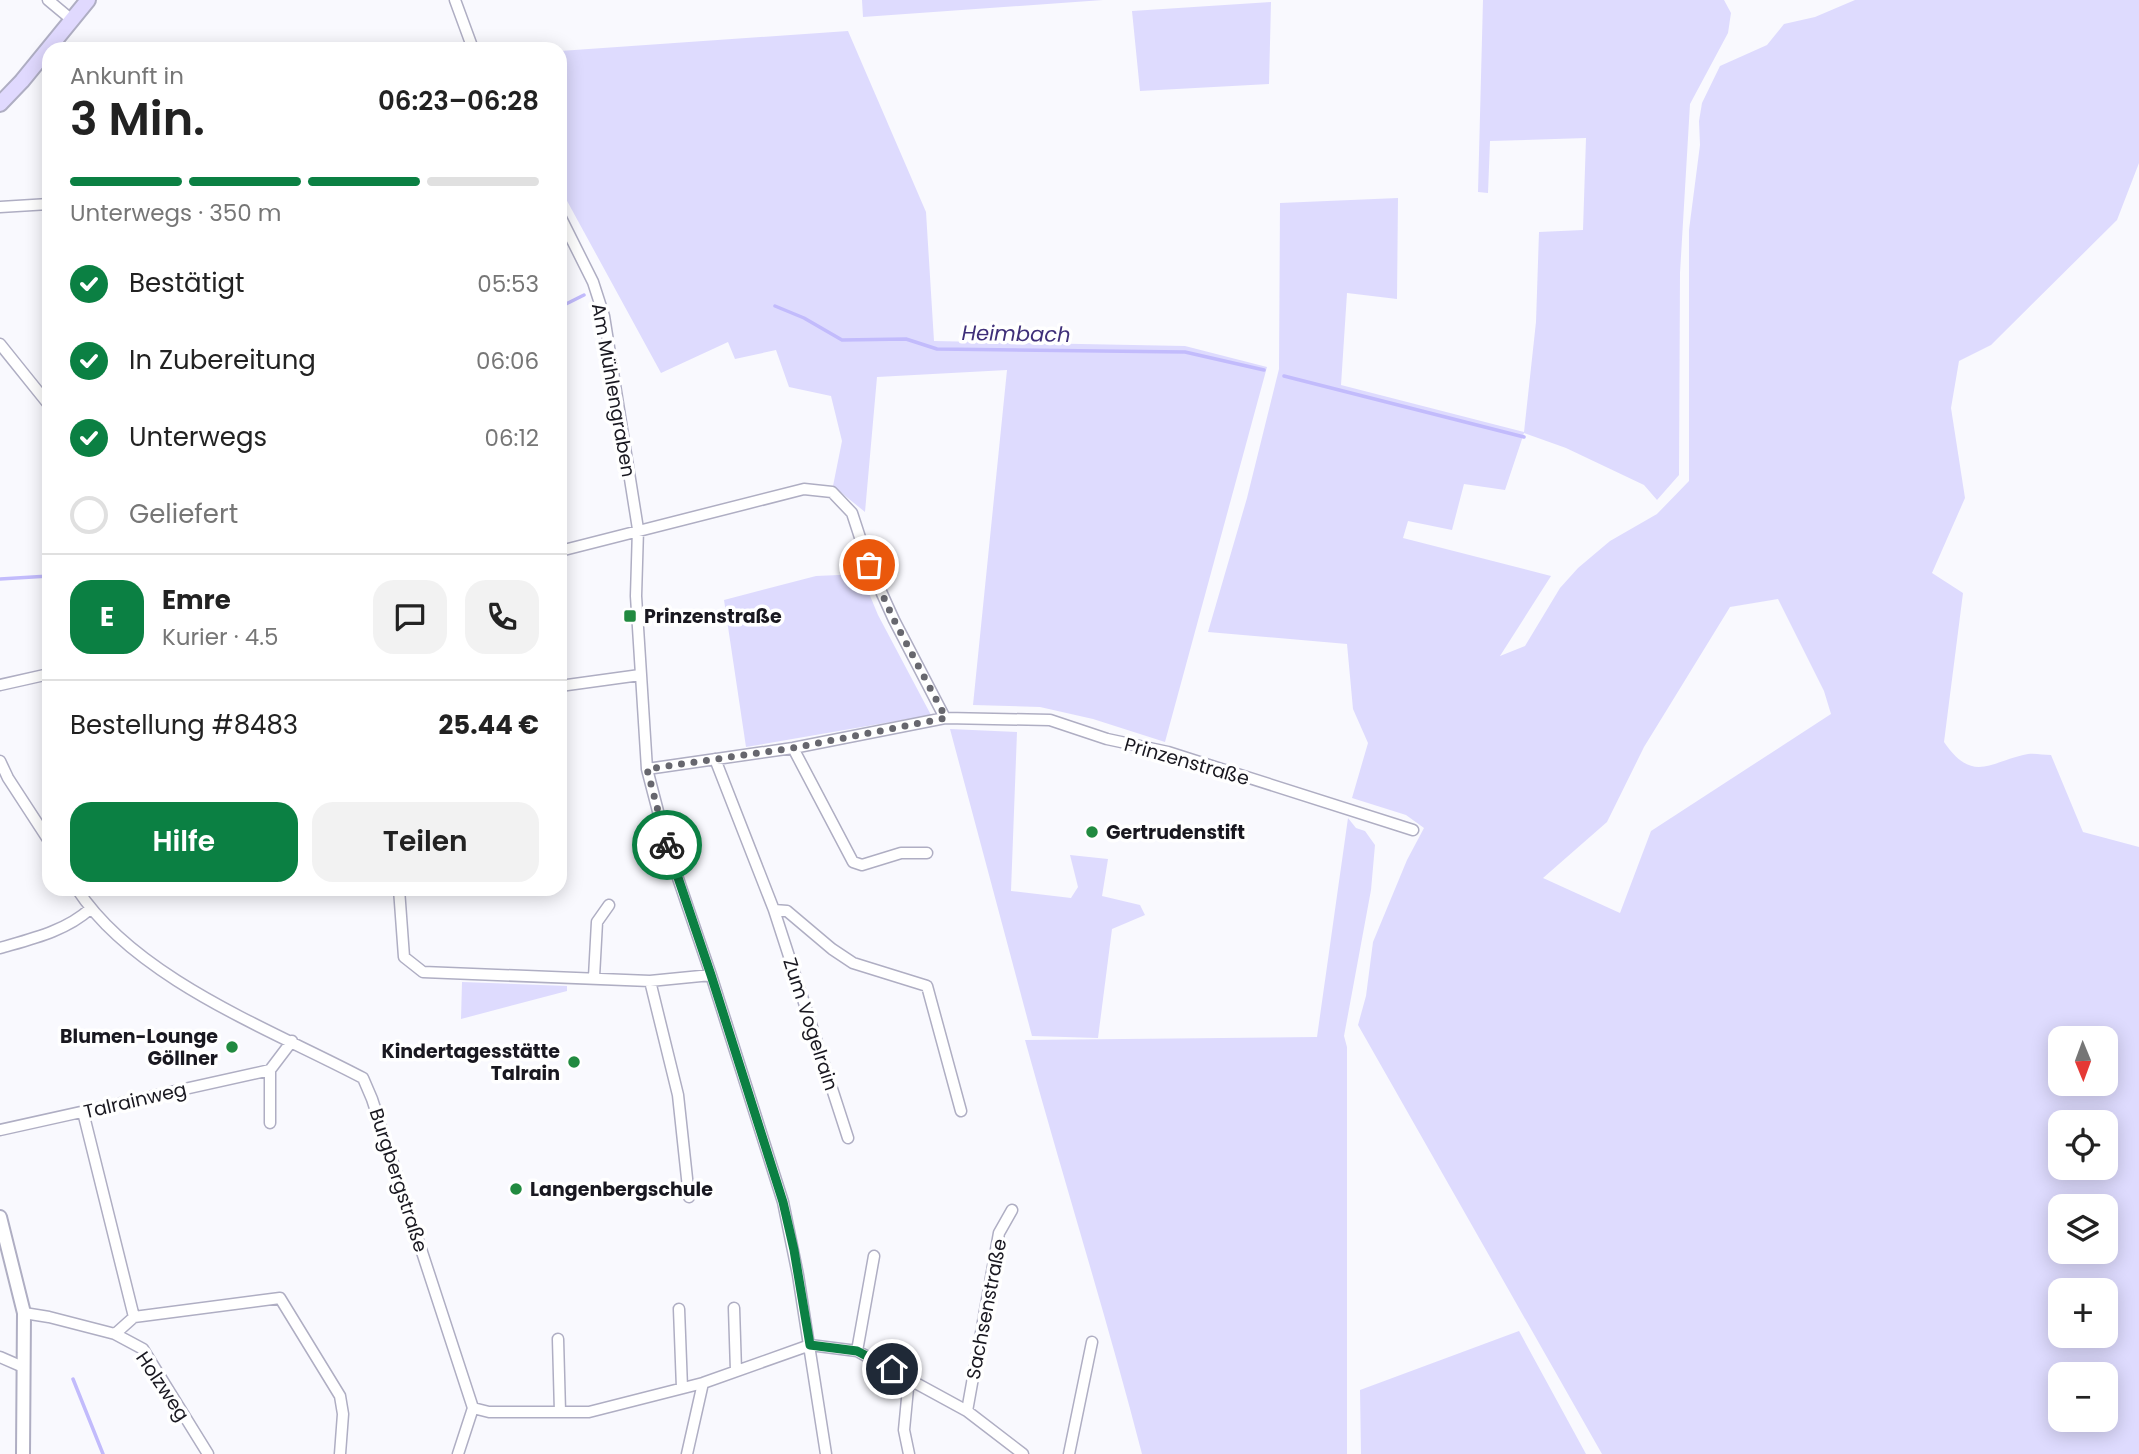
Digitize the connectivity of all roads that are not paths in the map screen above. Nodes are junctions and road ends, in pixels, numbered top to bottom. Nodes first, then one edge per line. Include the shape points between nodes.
1 (48, 0) edge
2 (89, 0) edge
3 (455, 0) edge
4 (72, 20) junction
5 (54, 42) edge
6 (470, 42) edge
7 (42, 57) edge
8 (0, 104) edge
9 (42, 204) edge
10 (0, 207) edge
11 (567, 230) edge
12 (0, 344) edge
13 (42, 396) edge
14 (638, 529) junction
15 (567, 549) edge
16 (42, 676) edge
17 (640, 676) junction
18 (0, 685) edge
19 (567, 685) edge
20 (946, 718) junction
21 (793, 748) junction
22 (715, 759) junction
23 (0, 761) edge
24 (647, 769) junction
25 (42, 830) edge
26 (1413, 830) dead end
27 (927, 853) dead end
28 (82, 896) edge
29 (400, 896) edge
30 (609, 905) dead end
31 (90, 909) junction
32 (774, 910) junction
33 (0, 948) edge
34 (711, 975) junction
35 (594, 977) junction
36 (650, 981) junction
37 (292, 1041) junction
38 (270, 1070) junction
39 (961, 1111) dead end
40 (83, 1112) junction
41 (270, 1122) dead end
42 (0, 1130) edge
43 (848, 1138) dead end
44 (689, 1197) dead end
45 (1012, 1210) dead end
46 (0, 1217) edge
47 (874, 1256) dead end
48 (734, 1308) dead end
49 (679, 1309) dead end
50 (24, 1313) junction
51 (134, 1317) junction
52 (115, 1334) junction
53 (558, 1339) dead end
54 (1092, 1342) dead end
55 (810, 1345) junction
56 (857, 1351) junction
57 (0, 1357) edge
58 (23, 1367) junction
59 (736, 1371) junction
60 (909, 1378) junction
61 (704, 1382) junction
62 (682, 1388) junction
63 (473, 1408) junction
64 (967, 1411) junction
65 (560, 1412) junction
66 (23, 1454) edge
67 (208, 1454) edge
68 (340, 1454) edge
69 (458, 1454) edge
70 (687, 1454) edge
71 (826, 1454) edge
72 (909, 1454) edge
73 (1023, 1454) edge
74 (1069, 1454) edge

1 - 4 street
2 - 4 main road
3 - 6 street
4 - 5 main road
7 - 8 main road
9 - 10 street
11 - 14 street, Am Mühlengraben via 604,316
12 - 13 street
14 - 15 street
14 - 17 street, Am Mühlengraben
14 - 20 street via 804,489 832,492 852,513 894,620
16 - 18 street
17 - 19 street
17 - 24 street, Am Mühlengraben
20 - 21 street, Prinzenstraße
20 - 26 street, Prinzenstraße via 1050,720 1168,752
21 - 22 street, Prinzenstraße
21 - 27 street via 853,862 862,865 901,853
22 - 24 street, Prinzenstraße
22 - 32 street, Zum Vogelrain
23 - 25 street
24 - 34 street, Am Mühlengraben via 667,846
28 - 31 street, Burgbergstraße
29 - 35 street via 404,957 423,972
30 - 35 street via 597,922
31 - 33 street via 75,922
31 - 37 street, Burgbergstraße via 137,953 206,998
32 - 39 street, Zum Vogelrain via 787,911 853,963 928,986
32 - 43 street, Zum Vogelrain
34 - 36 street
34 - 55 street, Am Mühlengraben via 783,1202
35 - 36 street
36 - 44 street via 678,1095
37 - 38 street
37 - 63 street, Burgbergstraße via 363,1078
38 - 40 street, Talrainweg
38 - 41 street
40 - 42 street, Talrainweg
40 - 51 street
45 - 64 street, Sachsenstraße via 999,1233
46 - 50 street
47 - 56 street
48 - 59 street
49 - 62 street
50 - 52 street, Holzweg
50 - 58 street
51 - 52 street
51 - 68 street via 280,1298 340,1396
52 - 67 street, Holzweg via 143,1349
53 - 65 street
54 - 74 street
55 - 56 street, Sachsenstraße
55 - 59 street
55 - 71 street, Am Mühlengraben
56 - 60 street, Sachsenstraße
57 - 58 street
58 - 66 street
59 - 61 street
60 - 64 street, Sachsenstraße
60 - 72 street via 904,1430
61 - 62 street
61 - 70 street
62 - 65 street via 589,1412
63 - 65 street
63 - 69 street
64 - 73 street, Sachsenstraße

